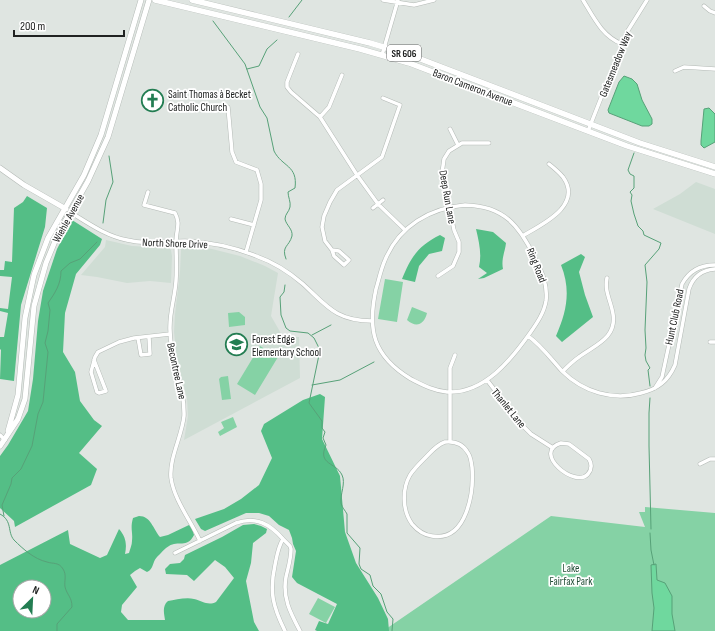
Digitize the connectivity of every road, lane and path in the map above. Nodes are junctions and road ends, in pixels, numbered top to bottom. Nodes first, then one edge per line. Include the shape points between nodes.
1 (141, 0) edge
2 (149, 0) edge
3 (155, 0) edge
4 (192, 0) edge
5 (383, 0) edge
6 (434, 0) edge
7 (583, 0) edge
8 (647, 0) edge
9 (398, 1) edge
10 (704, 6) dead end
11 (715, 13) edge
12 (622, 44) junction
13 (384, 47) junction
14 (298, 54) dead end
15 (382, 55) junction
16 (715, 68) edge
17 (674, 71) dead end
18 (342, 75) dead end
19 (383, 98) dead end
20 (228, 107) dead end
21 (320, 117) junction
22 (591, 124) junction
23 (450, 129) dead end
24 (588, 131) junction
25 (489, 144) dead end
26 (458, 145) junction
27 (549, 164) dead end
28 (715, 167) edge
29 (0, 168) edge
30 (715, 174) edge
31 (357, 175) junction
32 (148, 192) dead end
33 (383, 200) dead end
34 (378, 204) junction
35 (449, 207) junction
36 (374, 208) dead end
37 (64, 209) junction
38 (70, 212) junction
39 (231, 219) dead end
40 (254, 225) junction
41 (404, 230) junction
42 (524, 235) junction
43 (176, 242) junction
44 (332, 250) junction
45 (246, 252) junction
46 (715, 264) edge
47 (715, 270) edge
48 (438, 276) dead end
49 (607, 278) dead end
50 (677, 300) junction
51 (686, 302) junction
52 (372, 321) junction
53 (170, 334) junction
54 (528, 336) junction
55 (149, 337) junction
56 (138, 338) junction
57 (710, 342) dead end
58 (715, 342) edge
59 (455, 355) dead end
60 (94, 360) junction
61 (563, 371) junction
62 (487, 380) junction
63 (654, 389) junction
64 (450, 392) junction
65 (0, 436) edge
66 (5, 440) junction
67 (450, 442) junction
68 (0, 446) edge
69 (553, 448) junction
70 (715, 459) edge
71 (700, 464) dead end
72 (283, 539) junction
73 (200, 541) junction
74 (175, 553) dead end
75 (285, 631) edge
76 (300, 631) edge

1 - 37 main road, Wiehle Avenue via 102,135
2 - 38 main road, Wiehle Avenue via 108,137 92,174
3 - 15 main road, Baron Cameron Avenue / SR 606
4 - 13 main road, Baron Cameron Avenue / SR 606
5 - 9 street
6 - 9 street via 414,5
7 - 12 street via 602,30 611,39
8 - 12 street, Gatesmeadow Way via 631,23
9 - 13 street
10 - 11 street
12 - 22 street, Gatesmeadow Way
13 - 15 street
13 - 22 main road, Baron Cameron Avenue / SR 606
14 - 21 street via 287,87
15 - 24 main road, Baron Cameron Avenue / SR 606
16 - 17 street via 684,67
18 - 21 street via 329,107
19 - 31 street via 400,105 391,132 382,157
20 - 40 street via 232,152 236,162 257,170 261,200
21 - 31 street
22 - 24 street, Gatesmeadow Way
22 - 28 main road, Baron Cameron Avenue / SR 606
23 - 26 street
24 - 30 main road, Baron Cameron Avenue / SR 606
25 - 26 street
26 - 35 street, Deep Run Lane via 446,154 442,168
27 - 42 street via 565,181 568,190 567,200 558,213
29 - 37 main road, North Shore Drive
31 - 34 street
31 - 44 street via 336,190 324,216 323,237
32 - 43 street, Becontree Lane via 144,205 175,213 179,220
33 - 34 street
34 - 36 street
34 - 41 street
35 - 41 street, Ring Road via 428,214
35 - 42 street, Ring Road via 465,205 488,208 508,219
35 - 48 street, Deep Run Lane via 459,242 459,252 453,266
37 - 38 main road, North Shore Drive
37 - 66 main road, Wiehle Avenue via 42,252 31,289 25,318 18,395
38 - 43 street, North Shore Drive via 100,230 126,240
38 - 66 main road, Wiehle Avenue via 54,242 41,277 32,320 25,399 18,419
39 - 40 street
40 - 45 street
41 - 52 street, Ring Road via 393,244 381,268
42 - 54 street, Ring Road via 541,269 546,288 544,309
43 - 45 street, North Shore Drive via 208,243
43 - 53 street, Becontree Lane via 176,280
44 - 44 street via 334,256 344,265 349,260 339,251
45 - 52 street, North Shore Drive via 288,272 335,313 354,320
46 - 50 street, Hunt Club Road via 701,267 687,275
47 - 51 street, Hunt Club Road via 702,272 695,278
49 - 61 street via 605,287 613,318 610,334
50 - 51 street
50 - 63 street, Hunt Club Road via 662,377
51 - 63 street, Hunt Club Road via 675,365 664,383
52 - 64 street, Ring Road via 378,345 393,367 424,386
53 - 55 street
53 - 73 street, Becontree Lane via 172,356 184,406 171,477 175,493
54 - 61 street, Hunt Club Road
54 - 62 street, Ring Road via 509,360
55 - 56 street
55 - 56 street via 150,354 145,355 141,355
56 - 60 street via 105,348 98,352
57 - 58 street
59 - 64 street via 450,368
60 - 60 street via 91,372 99,393 106,391
61 - 63 street, Hunt Club Road via 580,385 603,394 629,396
62 - 64 street, Ring Road via 471,388
62 - 69 street, Thanlet Lane via 526,430
64 - 67 street
65 - 66 street
66 - 68 main road, Wiehle Avenue
67 - 67 street via 433,449 413,470 405,487 404,500 408,517 419,531 432,536 447,535 457,527 464,517 471,491 470,456 462,446
69 - 69 street via 553,462 573,477 582,478 590,472 589,459 570,444 561,443
70 - 71 street
72 - 73 street via 268,524 247,520 236,522
72 - 75 street via 278,548 272,584 276,612
72 - 76 street via 291,549 285,582 286,598 290,613
73 - 74 street

